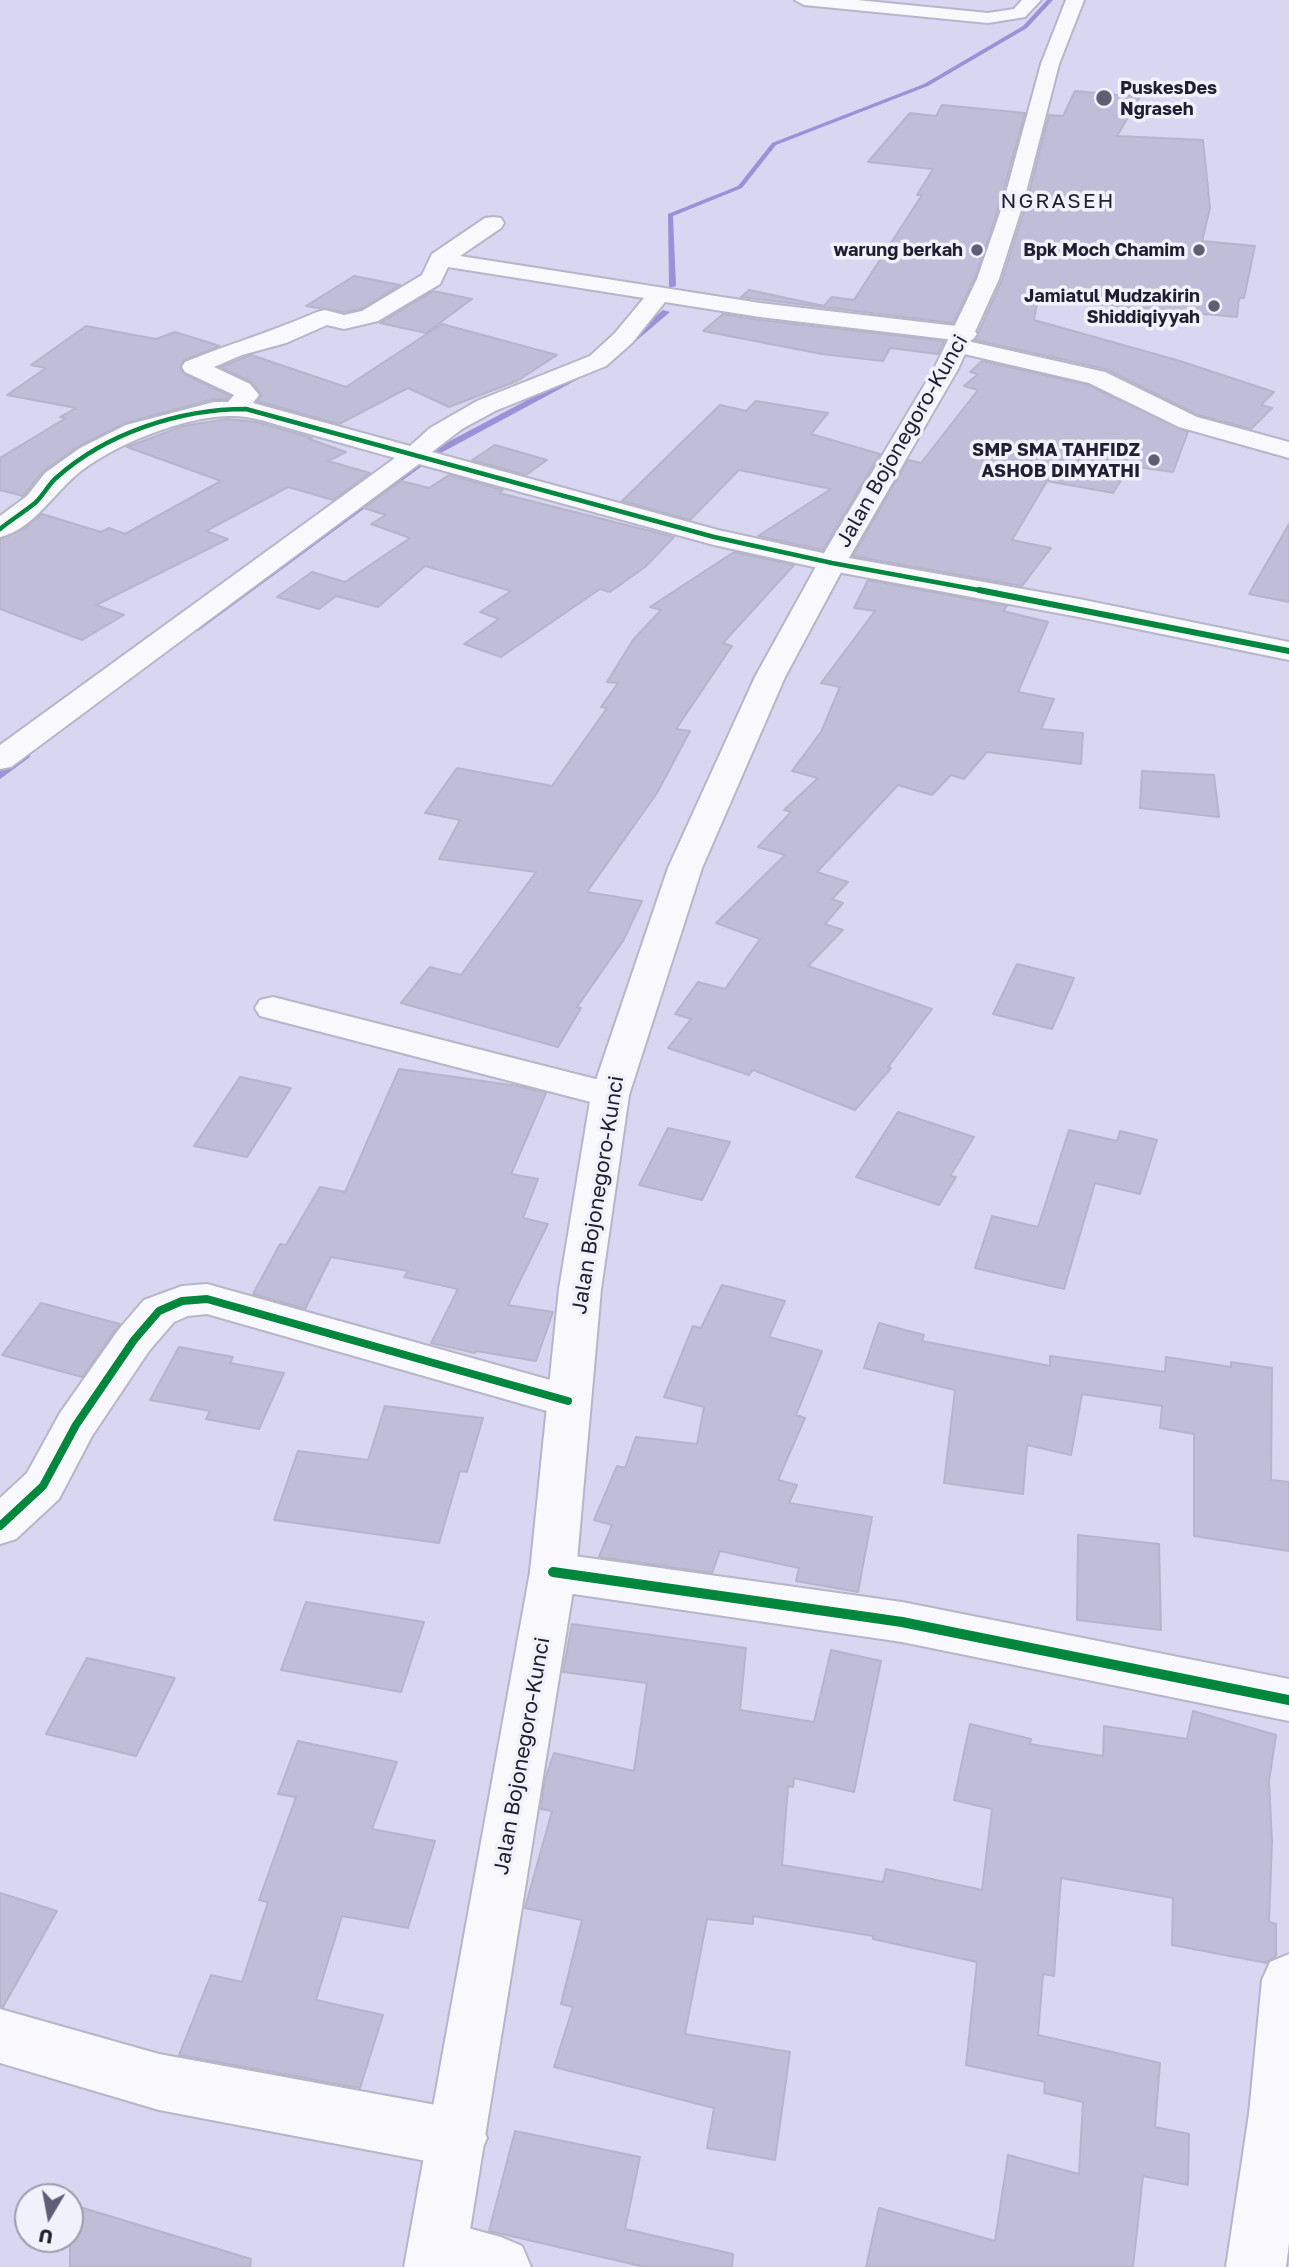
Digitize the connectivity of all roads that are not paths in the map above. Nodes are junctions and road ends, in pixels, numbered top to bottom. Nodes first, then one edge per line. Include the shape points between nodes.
1 (804, 0) edge
2 (1032, 0) edge
3 (1075, 0) edge
4 (493, 223) dead end
5 (440, 259) junction
6 (667, 295) junction
7 (962, 340) junction
8 (236, 408) junction
9 (1289, 450) edge
10 (427, 459) junction
11 (0, 529) edge
12 (832, 563) junction
13 (1289, 651) edge
14 (0, 761) edge
15 (273, 1008) dead end
16 (610, 1095) junction
17 (568, 1401) junction
18 (0, 1526) edge
19 (553, 1572) junction
20 (1289, 1700) edge
21 (1289, 1980) edge
22 (0, 2036) edge
23 (458, 2138) junction
24 (436, 2258) edge
25 (501, 2267) edge
26 (1256, 2267) edge

1 - 2 street via 988,18 1019,13
3 - 7 street, Jalan Bojonegoro-Kunci via 1050,64 1000,246
4 - 5 street
5 - 6 street
5 - 8 street via 432,279 370,316 344,323 325,317 194,367 241,389 247,395
6 - 7 street
6 - 10 street via 597,362 534,384 463,419 426,441
7 - 9 street via 1096,377 1188,422
7 - 12 street, Jalan Bojonegoro-Kunci
8 - 10 street
8 - 11 street via 214,409 135,430 89,453
10 - 12 street via 714,537
10 - 14 street
12 - 13 street
12 - 16 street, Jalan Bojonegoro-Kunci via 769,677 685,868
15 - 16 street
16 - 17 street, Jalan Bojonegoro-Kunci
17 - 18 street via 207,1299 182,1301 159,1311 134,1340 76,1425 43,1486
17 - 19 street, Jalan Bojonegoro-Kunci
19 - 20 street via 902,1622
19 - 23 street, Jalan Bojonegoro-Kunci
21 - 26 street
22 - 23 street via 159,2082
23 - 24 street, Jalan Bojonegoro-Kunci
24 - 25 street

